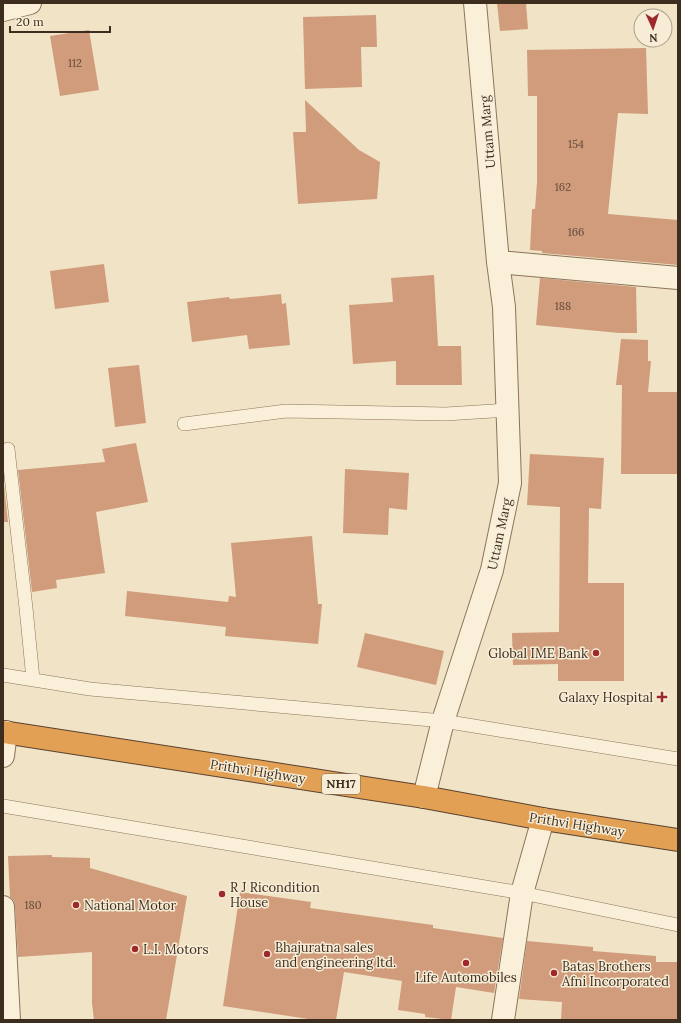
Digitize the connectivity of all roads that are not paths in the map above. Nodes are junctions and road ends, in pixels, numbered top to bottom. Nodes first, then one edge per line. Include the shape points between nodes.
1 (30, 3) edge
2 (475, 3) edge
3 (3, 10) edge
4 (498, 262) junction
5 (678, 278) edge
6 (508, 410) junction
7 (184, 424) dead end
8 (8, 449) dead end
9 (3, 675) edge
10 (33, 679) junction
11 (443, 721) junction
12 (4, 732) edge
13 (3, 756) edge
14 (678, 759) edge
15 (424, 797) junction
16 (3, 806) edge
17 (543, 819) junction
18 (678, 840) edge
19 (522, 893) junction
20 (3, 907) edge
21 (678, 925) edge
22 (9, 1020) edge
23 (503, 1020) edge

1 - 3 street
2 - 4 street, Uttam Marg
4 - 5 street
4 - 6 street, Uttam Marg via 504,307
6 - 7 lane via 446,414 286,411
6 - 11 street, Uttam Marg via 510,483 492,570
8 - 10 lane
9 - 10 lane
10 - 11 lane via 90,689
11 - 14 lane
11 - 15 street, Uttam Marg
12 - 13 street
12 - 15 highway, Prithvi Highway / NH17
15 - 17 highway, Prithvi Highway / NH17
16 - 19 lane
17 - 18 highway, Prithvi Highway / NH17
17 - 19 street
19 - 21 lane
19 - 23 street
20 - 22 street

